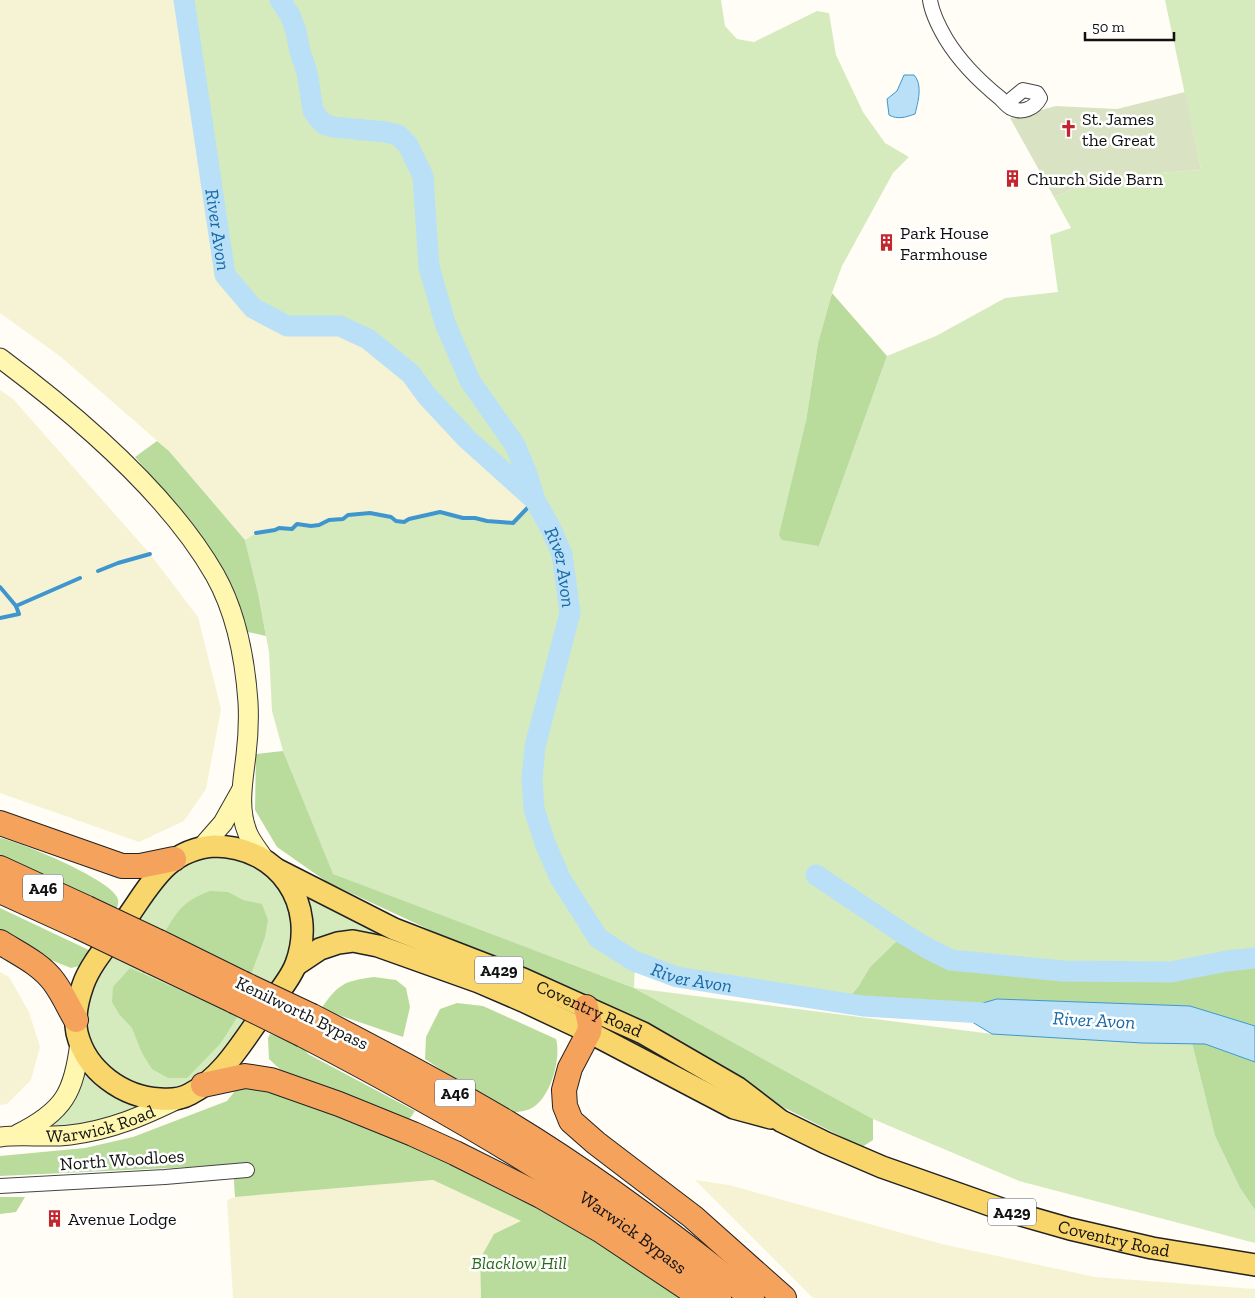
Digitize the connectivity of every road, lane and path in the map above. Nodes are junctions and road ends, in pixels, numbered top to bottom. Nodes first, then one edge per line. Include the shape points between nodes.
1 (930, 0) edge
2 (1006, 104) dead end
3 (0, 358) edge
4 (241, 791) junction
5 (0, 823) edge
6 (202, 847) junction
7 (174, 859) junction
8 (271, 864) junction
9 (0, 868) edge
10 (0, 891) edge
11 (83, 918) junction
12 (0, 942) edge
13 (296, 965) junction
14 (586, 1007) junction
15 (307, 1026) junction
16 (78, 1031) junction
17 (589, 1032) junction
18 (203, 1085) junction
19 (181, 1098) junction
20 (781, 1121) junction
21 (9, 1136) edge
22 (247, 1170) dead end
23 (543, 1171) joint
24 (594, 1178) joint
25 (0, 1186) edge
26 (1255, 1265) edge
27 (702, 1298) edge
28 (719, 1298) edge
29 (752, 1298) edge
30 (784, 1298) edge

1 - 2 street via 935,18 952,48 978,79
3 - 4 main road via 85,427 132,471 186,533 216,576 230,609 244,658 248,725
4 - 6 main road via 224,823
4 - 8 main road via 245,825 252,841
5 - 7 highway via 122,866
6 - 7 main road, Coventry Road
6 - 8 main road, Coventry Road via 237,848
7 - 16 main road via 149,887 87,976 80,996
8 - 13 main road via 291,886 296,897 302,938
8 - 14 main road, Coventry Road / A429 via 394,929
9 - 11 highway, Kenilworth Bypass / A46
10 - 11 highway, Kenilworth Bypass / A46
11 - 15 highway, Kenilworth Bypass / A46, bridge
12 - 16 highway via 48,975
13 - 17 main road, Coventry Road / A429 via 330,945 353,941 370,944 479,982
13 - 18 main road via 226,1062
14 - 17 highway
14 - 20 main road, Coventry Road / A429 via 697,1064 738,1088
15 - 23 highway, Kenilworth Bypass / A46
15 - 24 highway, Kenilworth Bypass / A46 via 436,1082
16 - 19 main road via 95,1067 109,1081 128,1092 147,1097
16 - 21 main road, Warwick Road via 74,1079 64,1100 42,1121
17 - 20 main road, Coventry Road / A429 via 734,1108
17 - 30 highway via 570,1068 564,1090 565,1106 571,1121 693,1217
18 - 19 main road
18 - 27 highway via 245,1076 271,1080 413,1134 541,1196 600,1230
19 - 21 main road, Warwick Road via 131,1121 107,1128 70,1135
20 - 26 main road, Coventry Road / A429 via 882,1167 1016,1214 1123,1242
22 - 25 street, North Woodloes
23 - 28 highway, Warwick Bypass / A46 via 622,1223
24 - 29 highway, Warwick Bypass / A46

